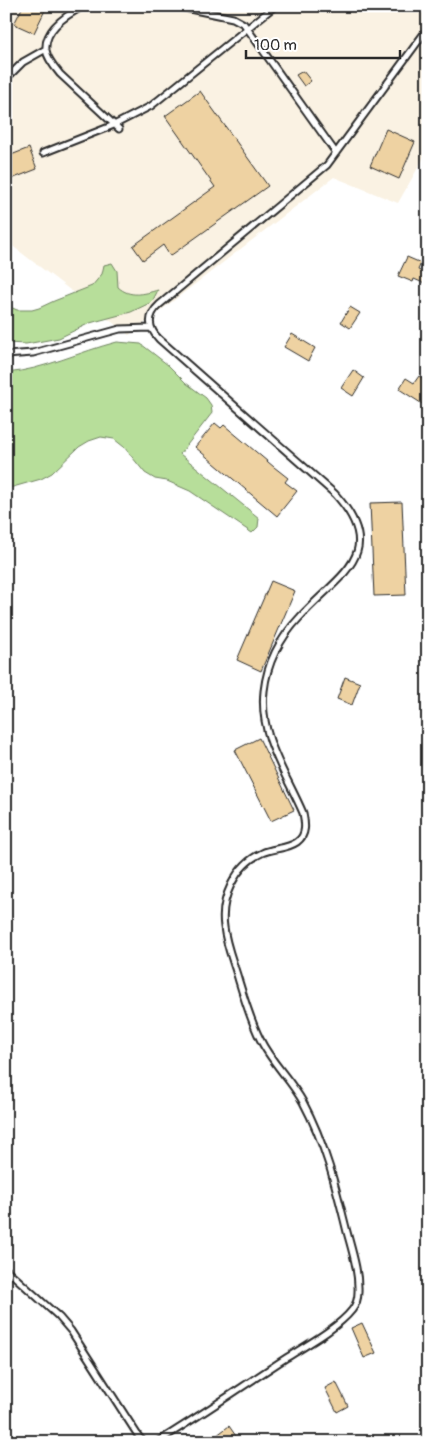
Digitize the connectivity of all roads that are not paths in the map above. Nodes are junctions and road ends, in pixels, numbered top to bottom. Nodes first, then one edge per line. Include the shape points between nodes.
1 (84, 6) edge
2 (175, 6) edge
3 (275, 6) edge
4 (428, 28) edge
5 (248, 29) junction
6 (46, 49) junction
7 (6, 79) edge
8 (117, 127) junction
9 (43, 153) dead end
10 (336, 154) junction
11 (150, 328) junction
12 (6, 355) edge
13 (6, 1269) edge
14 (144, 1442) edge
15 (157, 1442) edge

1 - 6 lane via 55,27
2 - 5 lane via 233,18
3 - 5 lane
4 - 10 lane
5 - 8 lane via 151,106
5 - 10 lane
6 - 7 lane via 23,62
6 - 8 lane via 60,74
8 - 9 lane
10 - 11 lane via 320,171 156,307
11 - 12 lane via 120,329 33,353
11 - 15 lane via 158,340 335,494 354,521 359,545 344,574 288,631 274,655 264,689 267,734 303,813 304,833 295,844 264,852 246,864 232,885 223,915 228,946 254,1027 301,1100 327,1158 356,1268 357,1301 350,1313 320,1336
13 - 14 lane via 71,1331

